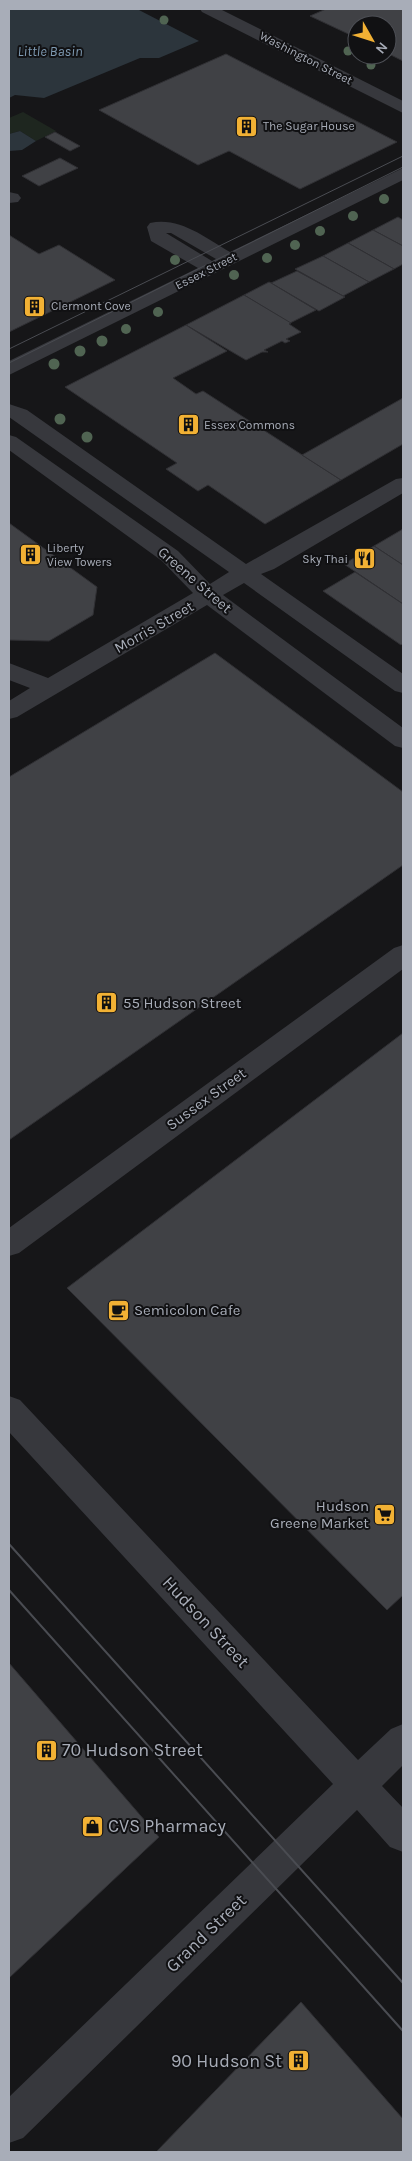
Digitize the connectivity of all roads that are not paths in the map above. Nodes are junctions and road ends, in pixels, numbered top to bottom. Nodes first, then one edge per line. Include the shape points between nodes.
1 (208, 9) edge
2 (403, 108) edge
3 (403, 173) edge
4 (230, 259) junction
5 (212, 268) junction
6 (9, 369) edge
7 (9, 410) edge
8 (9, 441) edge
9 (403, 484) edge
10 (246, 572) junction
11 (208, 595) junction
12 (9, 671) edge
13 (403, 686) edge
14 (50, 687) junction
15 (9, 712) edge
16 (403, 740) edge
17 (403, 955) edge
18 (9, 1244) edge
19 (9, 1410) edge
20 (403, 1741) edge
21 (357, 1786) junction
22 (403, 1834) edge
23 (9, 2124) edge

1 - 2 street, Washington Street via 235,15
3 - 4 street, Essex Street
4 - 5 street, Essex Street
4 - 5 street via 175,228 156,227 158,237
5 - 6 street, Essex Street
7 - 10 street, Greene Street via 20,414
8 - 11 street, Greene Street via 170,556
9 - 10 street, Morris Street via 266,564
10 - 11 street, Morris Street
10 - 13 street, Greene Street
11 - 14 street, Morris Street
11 - 16 street, Greene Street
12 - 14 street
14 - 15 street, Morris Street
17 - 18 street, Sussex Street
19 - 21 street, Hudson Street
20 - 21 street, Grand Street
21 - 22 street, Hudson Street
21 - 23 street, Grand Street

